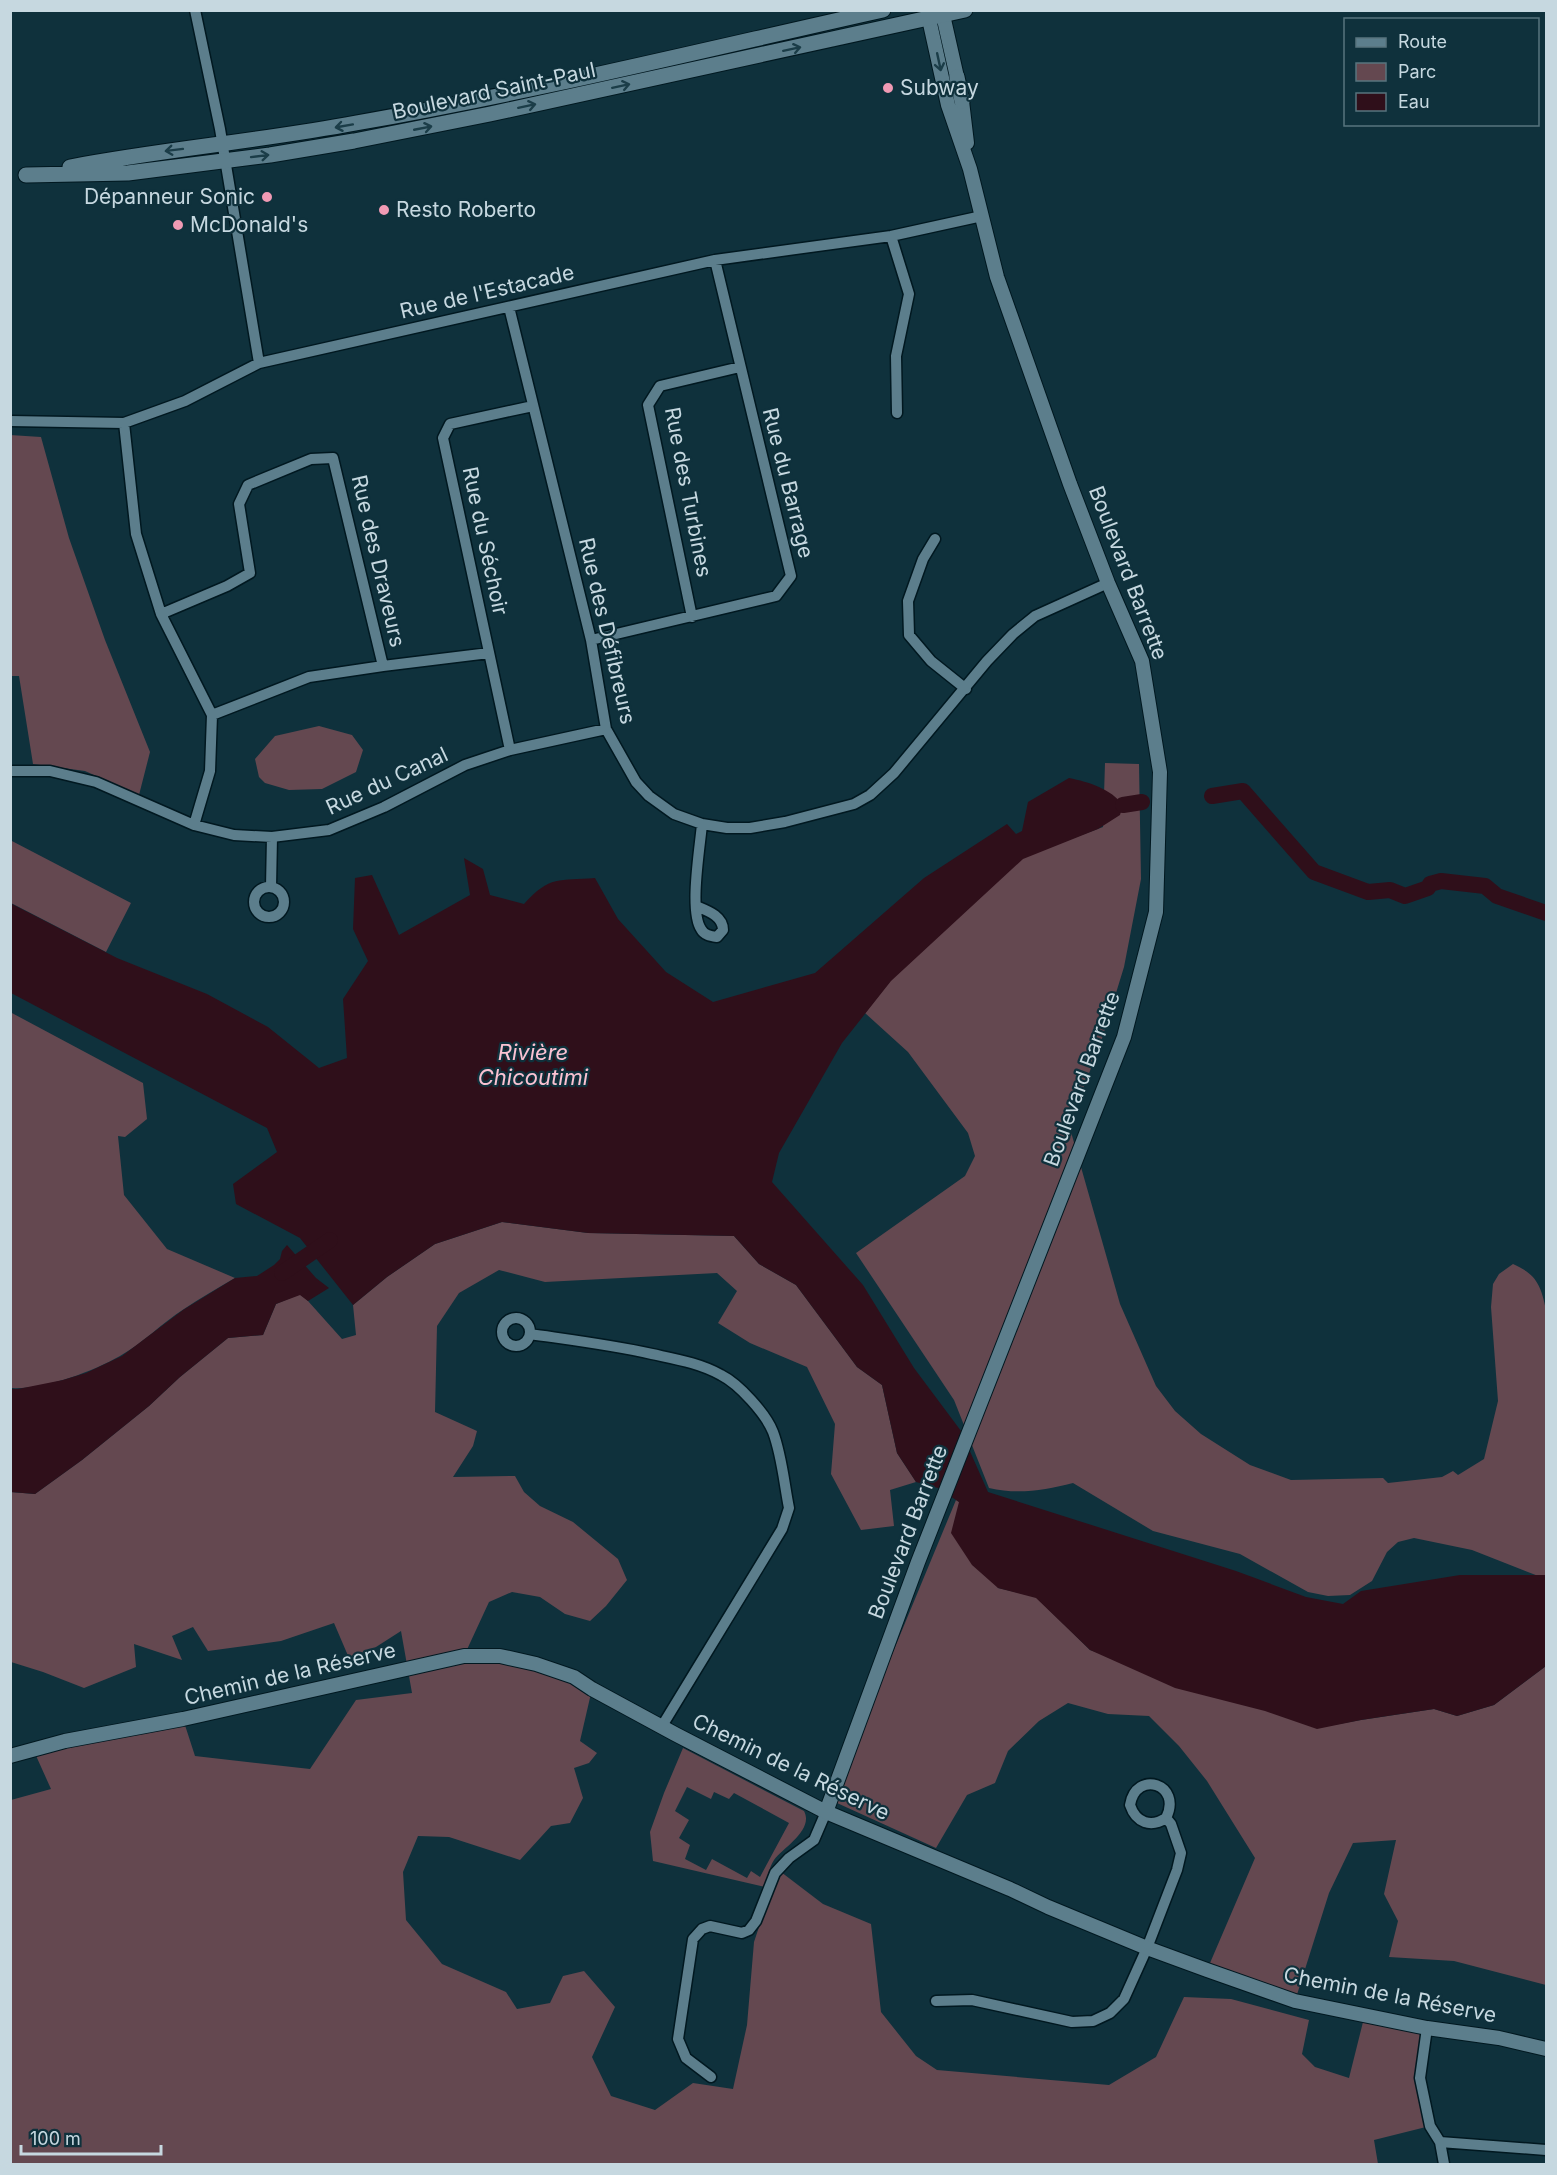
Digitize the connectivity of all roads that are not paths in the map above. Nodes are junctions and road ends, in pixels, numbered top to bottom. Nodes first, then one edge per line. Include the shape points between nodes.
1 (195, 10) edge
2 (883, 10) edge
3 (965, 10) edge
4 (935, 14) edge
5 (957, 78) joint
6 (962, 101) joint
7 (222, 144) junction
8 (225, 161) junction
9 (970, 169) junction
10 (18, 176) edge
11 (982, 216) junction
12 (891, 236) junction
13 (715, 260) junction
14 (509, 307) junction
15 (259, 363) junction
16 (740, 367) junction
17 (533, 406) junction
18 (897, 413) dead end
19 (10, 421) edge
20 (124, 423) junction
21 (935, 539) dead end
22 (1108, 583) junction
23 (161, 614) junction
24 (692, 617) junction
25 (591, 640) junction
26 (489, 654) junction
27 (383, 666) junction
28 (966, 689) junction
29 (212, 715) junction
30 (606, 729) junction
31 (510, 750) junction
32 (10, 771) edge
33 (702, 824) junction
34 (194, 825) junction
35 (272, 837) junction
36 (272, 887) dead end
37 (696, 906) dead end
38 (530, 1334) dead end
39 (662, 1726) junction
40 (10, 1756) edge
41 (826, 1812) junction
42 (1166, 1818) dead end
43 (1147, 1948) junction
44 (936, 2001) dead end
45 (1427, 2028) junction
46 (1546, 2049) edge
47 (711, 2077) dead end
48 (1440, 2142) junction
49 (1546, 2150) edge
50 (1443, 2164) edge

1 - 7 street
2 -> 7 main road, Boulevard Saint-Paul via 424,110
3 - 4 main road, Boulevard Saint-Paul
4 - 5 street, Boulevard Barrette
8 -> 4 main road, Boulevard Saint-Paul via 445,124
4 -> 9 street, Boulevard Barrette via 948,105
5 - 6 main road, Boulevard Barrette
6 - 9 street, Boulevard Barrette
7 - 8 street
7 -> 10 main road, Boulevard Saint-Paul via 126,156
8 - 10 main road, Boulevard Saint-Paul via 128,172
8 - 15 street
9 - 11 street, Boulevard Barrette
11 - 12 street, Rue de l'Estacade
11 - 22 street, Boulevard Barrette via 1001,288
12 - 13 street, Rue de l'Estacade
12 - 18 street via 909,294 896,356
13 - 14 street, Rue de l'Estacade
13 - 16 street, Rue du Barrage
14 - 15 street, Rue de l'Estacade
14 - 17 street, Rue des Défibreurs
15 - 20 street, Rue de l'Estacade via 185,401
16 - 24 street, Rue des Turbines via 660,386 648,405
16 - 24 street, Rue du Barrage via 791,576 776,596
17 - 25 street, Rue des Défibreurs
17 - 26 street, Rue du Séchoir via 450,424 443,438
19 - 20 street, Rue de l'Estacade
20 - 23 street via 136,534
21 - 28 street via 923,559 908,601 909,635 931,661
22 - 28 street, Rue des Défibreurs via 1035,616 987,661
22 - 41 street, Boulevard Barrette via 1143,661 1160,772 1156,912 1124,1037 918,1562
23 - 27 street, Rue des Draveurs via 250,573 239,504 248,485 311,459 333,458
23 - 29 street
24 - 25 street, Rue du Barrage
25 - 30 street, Rue des Défibreurs
26 - 27 street
26 - 31 street, Rue du Séchoir
27 - 29 street via 309,677
28 - 33 street, Rue des Défibreurs via 894,773 855,804 750,828
29 - 34 street via 210,771
30 - 31 street, Rue du Canal
30 - 33 street, Rue des Défibreurs via 636,782 649,796 674,814
31 - 35 street, Rue du Canal via 465,765 329,830
32 - 34 street, Rue du Canal via 50,771 96,782
33 - 37 street
34 - 35 street, Rue du Canal via 234,835
35 - 36 street
38 - 39 street via 636,1350 701,1366 723,1376 743,1393 772,1430 789,1508 787,1517
39 - 40 street, Chemin de la Réserve via 574,1677 500,1656 464,1656
39 - 41 street, Chemin de la Réserve
41 - 43 street, Chemin de la Réserve
41 - 47 street via 814,1839 775,1873 749,1930 742,1933 710,1926 693,1939 678,2039 686,2058
42 - 43 street via 1181,1853
43 - 44 street via 1124,1999 1110,2013 1093,2021 1072,2022 972,2000
43 - 45 street, Chemin de la Réserve via 1295,2001
45 - 46 street, Chemin de la Réserve
45 - 48 street via 1420,2078 1430,2126
48 - 49 street
48 - 50 street

